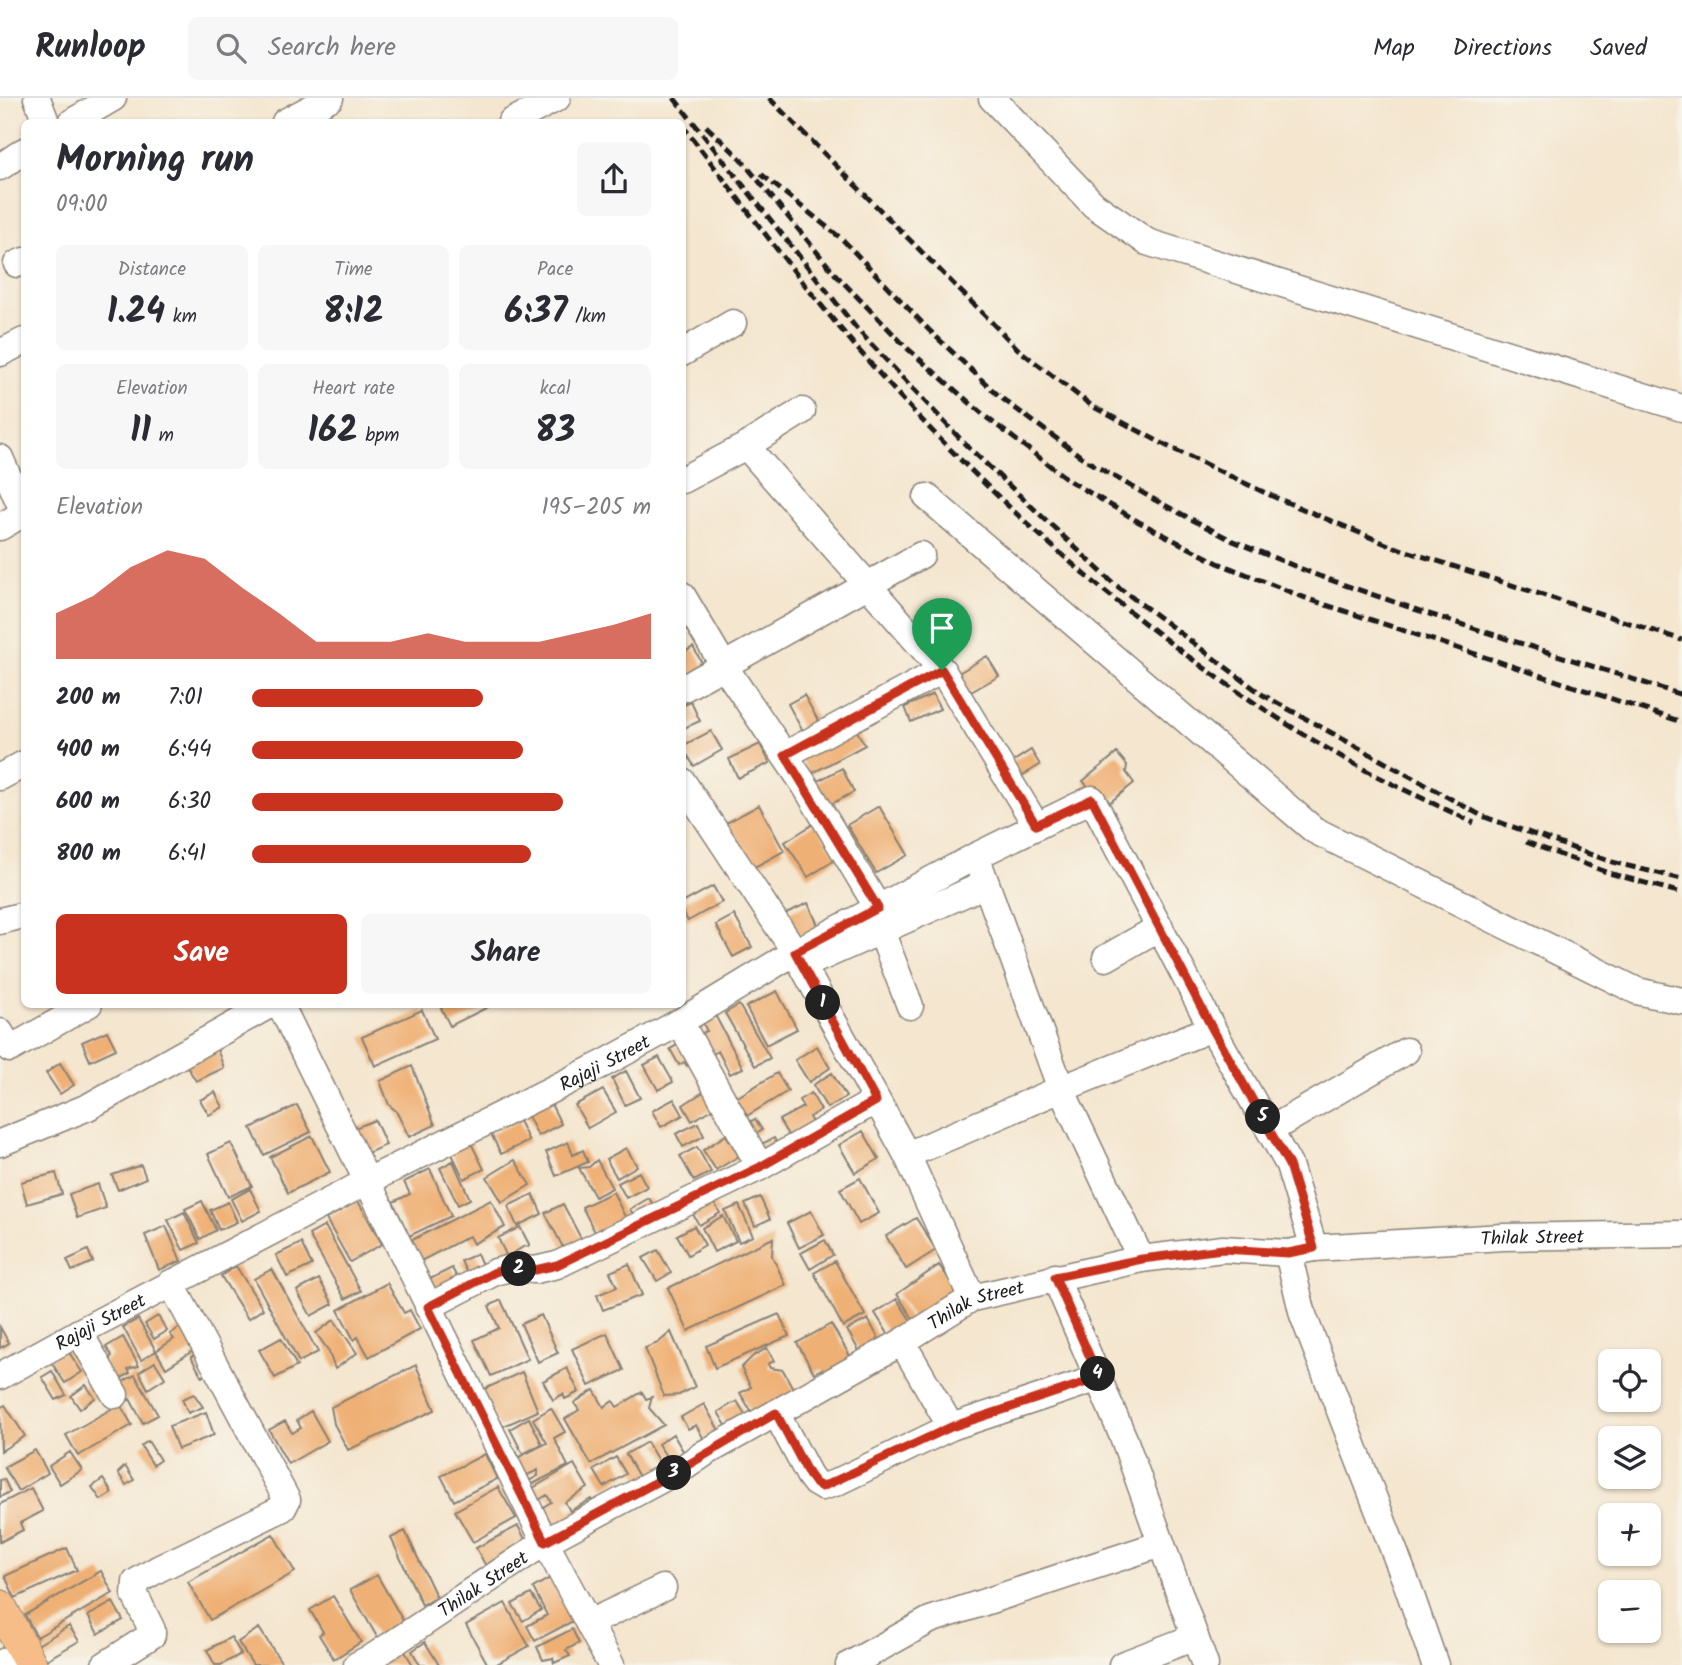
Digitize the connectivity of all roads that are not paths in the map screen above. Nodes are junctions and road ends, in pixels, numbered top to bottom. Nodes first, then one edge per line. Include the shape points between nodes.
1 (37, 98) edge
2 (113, 98) edge
3 (330, 98) edge
4 (557, 98) edge
5 (992, 98) edge
6 (302, 113) edge
7 (45, 119) edge
8 (77, 119) edge
9 (517, 119) edge
10 (21, 153) edge
11 (0, 167) edge
12 (733, 323) dead end
13 (21, 342) edge
14 (686, 351) edge
15 (0, 353) edge
16 (1682, 408) edge
17 (802, 411) dead end
18 (746, 446) junction
19 (0, 458) edge
20 (686, 478) edge
21 (19, 484) edge
22 (927, 497) dead end
23 (21, 515) edge
24 (0, 527) edge
25 (921, 555) dead end
26 (866, 586) junction
27 (686, 602) edge
28 (724, 666) junction
29 (942, 670) junction
30 (686, 688) edge
31 (785, 755) junction
32 (21, 766) edge
33 (0, 777) edge
34 (686, 795) edge
35 (1036, 825) junction
36 (976, 856) junction
37 (986, 884) junction
38 (21, 916) edge
39 (880, 919) junction
40 (0, 921) edge
41 (1160, 928) junction
42 (1106, 958) dead end
43 (799, 959) junction
44 (1682, 1001) edge
45 (910, 1006) dead end
46 (82, 1008) edge
47 (264, 1008) edge
48 (283, 1008) edge
49 (680, 1022) junction
50 (1212, 1028) junction
51 (0, 1032) edge
52 (1406, 1051) dead end
53 (1061, 1089) junction
54 (876, 1101) junction
55 (1270, 1130) junction
56 (0, 1143) edge
57 (907, 1156) junction
58 (760, 1167) junction
59 (366, 1182) junction
60 (1682, 1234) edge
61 (1314, 1248) junction
62 (1288, 1253) junction
63 (1142, 1259) junction
64 (1055, 1277) junction
65 (172, 1283) junction
66 (972, 1298) junction
67 (428, 1307) junction
68 (79, 1332) junction
69 (902, 1342) junction
70 (0, 1376) edge
71 (1099, 1378) junction
72 (115, 1395) dead end
73 (776, 1413) junction
74 (951, 1427) junction
75 (545, 1542) junction
76 (1161, 1544) junction
77 (663, 1588) dead end
78 (0, 1606) edge
79 (589, 1623) junction
80 (1195, 1637) junction
81 (18, 1660) edge
82 (105, 1665) edge
83 (357, 1665) edge
84 (611, 1665) edge
85 (849, 1665) edge
86 (1122, 1665) edge
87 (1205, 1665) edge
88 (1435, 1665) edge

1 - 7 street
2 - 8 street
3 - 6 street
4 - 9 street
5 - 16 street via 1094,205 1147,242
10 - 11 street
12 - 14 street
13 - 15 street
17 - 18 street
18 - 20 street
18 - 26 street
19 - 21 street
22 - 44 street via 1314,830 1637,991
23 - 24 street
25 - 26 street
26 - 28 street
26 - 29 street
27 - 28 street
28 - 30 street
28 - 31 street
29 - 31 street
29 - 35 street
31 - 39 street
32 - 33 street
34 - 43 street
35 - 36 street, Rajaji Street
35 - 41 street, Rajaji Street via 1092,799
36 - 37 street
36 - 39 street, Rajaji Street
37 - 39 street
37 - 53 street
38 - 40 street
39 - 43 street, Rajaji Street
39 - 45 street
41 - 42 street
41 - 50 street, Rajaji Street
43 - 49 street, Rajaji Street
43 - 54 street
46 - 51 street via 10,1049
47 - 56 street via 88,1108
48 - 59 street
49 - 58 street
49 - 59 street, Rajaji Street
50 - 53 street
50 - 55 street, Rajaji Street
52 - 55 street
53 - 57 street
53 - 63 street
54 - 57 street
54 - 58 street
55 - 61 street, Rajaji Street via 1289,1165
57 - 66 street
58 - 67 street via 557,1265 495,1272
59 - 65 street, Rajaji Street
59 - 67 street
60 - 61 street, Thilak Street via 1503,1237
61 - 62 street, Thilak Street
62 - 63 street, Thilak Street via 1223,1249
62 - 88 street via 1303,1315
63 - 64 street, Thilak Street
64 - 66 street, Thilak Street
64 - 71 street
65 - 68 street, Rajaji Street
65 - 82 street via 286,1495 286,1505 136,1583 135,1595 152,1635
66 - 69 street, Thilak Street
67 - 75 street
68 - 70 street, Rajaji Street
68 - 72 street
69 - 73 street, Thilak Street
69 - 74 street
71 - 74 street
71 - 76 street
73 - 74 street via 809,1475 822,1487
73 - 75 street, Thilak Street
75 - 79 street
75 - 83 street, Thilak Street
76 - 80 street
76 - 85 street via 930,1620
77 - 79 street
78 - 81 main road
79 - 84 street
80 - 86 street
80 - 87 street

